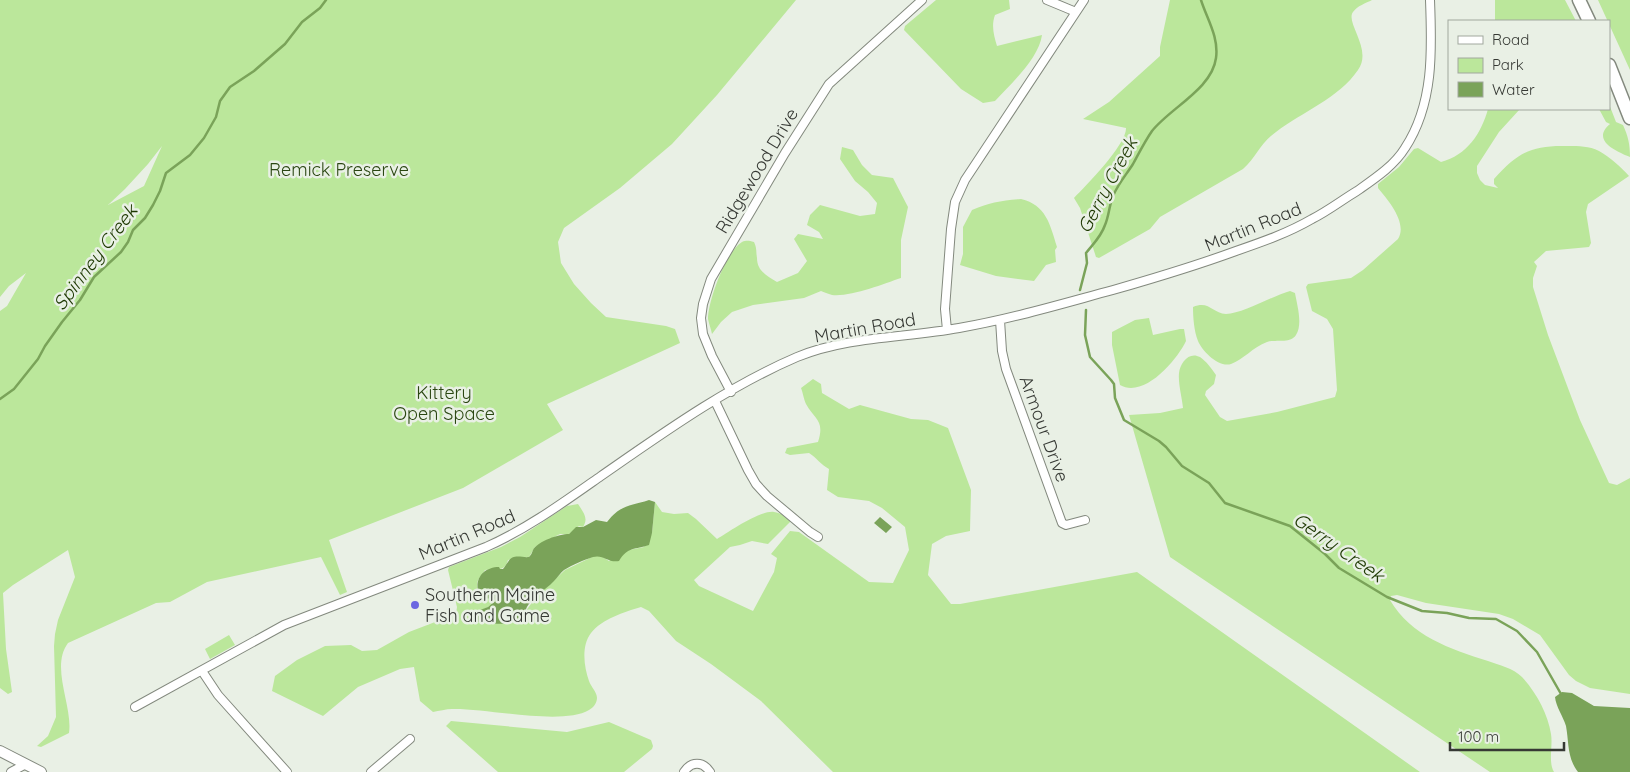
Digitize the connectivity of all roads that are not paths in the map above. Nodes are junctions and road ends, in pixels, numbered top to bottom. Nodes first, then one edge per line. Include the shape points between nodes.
1 (922, 0) edge
2 (1047, 0) edge
3 (1084, 0) edge
4 (1430, 0) edge
5 (1580, 0) edge
6 (1076, 12) junction
7 (1589, 20) edge
8 (1610, 68) edge
9 (1630, 118) edge
10 (1000, 320) junction
11 (948, 330) junction
12 (731, 392) junction
13 (715, 401) junction
14 (1085, 520) dead end
15 (818, 537) dead end
16 (202, 671) junction
17 (135, 707) dead end
18 (410, 739) dead end
19 (0, 751) edge
20 (26, 764) junction
21 (11, 772) edge
22 (41, 772) edge
23 (287, 772) edge
24 (371, 772) edge
25 (684, 772) edge
26 (710, 772) edge

1 - 12 street, Ridgewood Drive via 829,84 711,280 703,304 703,334
2 - 6 street
3 - 6 street
4 - 10 street, Martin Road via 1431,65 1419,120 1402,153 1368,183 1312,219 1254,245 1172,274
5 - 7 main road
6 - 11 street via 965,180 955,202 945,309
8 - 9 main road
10 - 11 street, Martin Road
10 - 14 street, Armour Drive via 1006,369 1062,523 1066,525
11 - 12 street, Martin Road via 823,348 797,357
12 - 13 street, Martin Road
13 - 15 street via 760,488
13 - 16 street, Martin Road via 666,430 512,534 486,547 284,624
16 - 17 street, Martin Road
16 - 23 street via 218,695
18 - 24 street
19 - 20 street
20 - 21 street
20 - 22 street
25 - 26 street via 697,763

